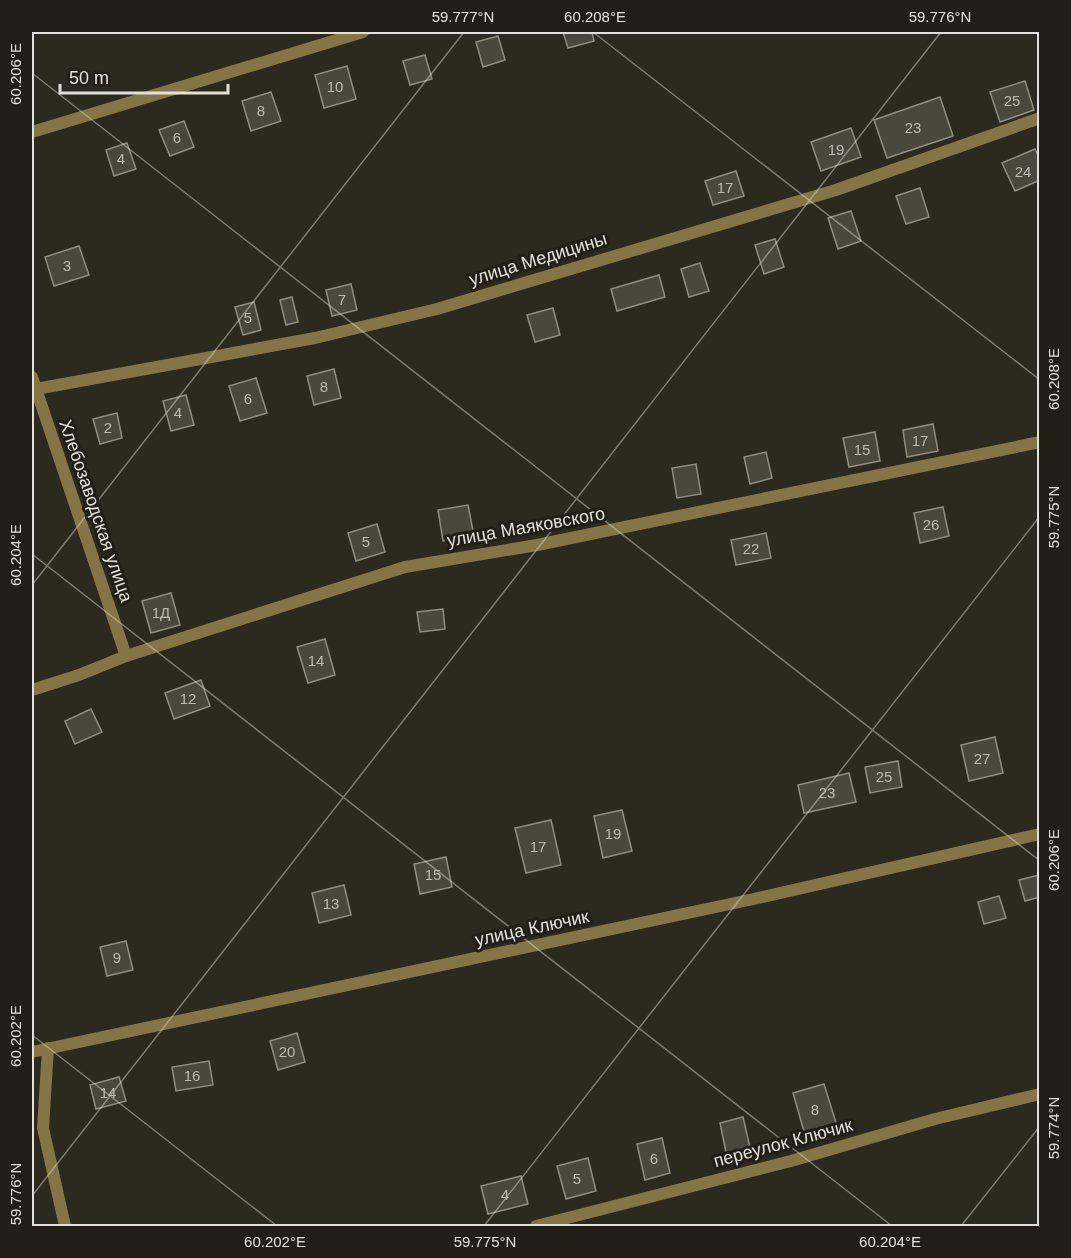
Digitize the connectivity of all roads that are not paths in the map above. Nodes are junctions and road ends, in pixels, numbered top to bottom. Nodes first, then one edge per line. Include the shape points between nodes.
1 (358, 32) edge
2 (1040, 118) edge
3 (32, 132) edge
4 (34, 383) edge
5 (1040, 442) edge
6 (126, 656) junction
7 (32, 690) edge
8 (1040, 834) edge
9 (48, 1048) junction
10 (32, 1052) edge
11 (1040, 1094) edge
12 (64, 1227) edge
13 (536, 1227) edge

1 - 3 street
2 - 4 street, улица Медицины via 836,190 437,309 315,338
4 - 6 street, Хлебозаводская улица
5 - 6 street, улица Маяковского via 537,545 405,567
6 - 7 street, улица Маяковского
8 - 9 street, улица Ключик via 737,903
9 - 10 street, улица Ключик
9 - 12 street via 43,1128
11 - 13 street, переулок Ключик

